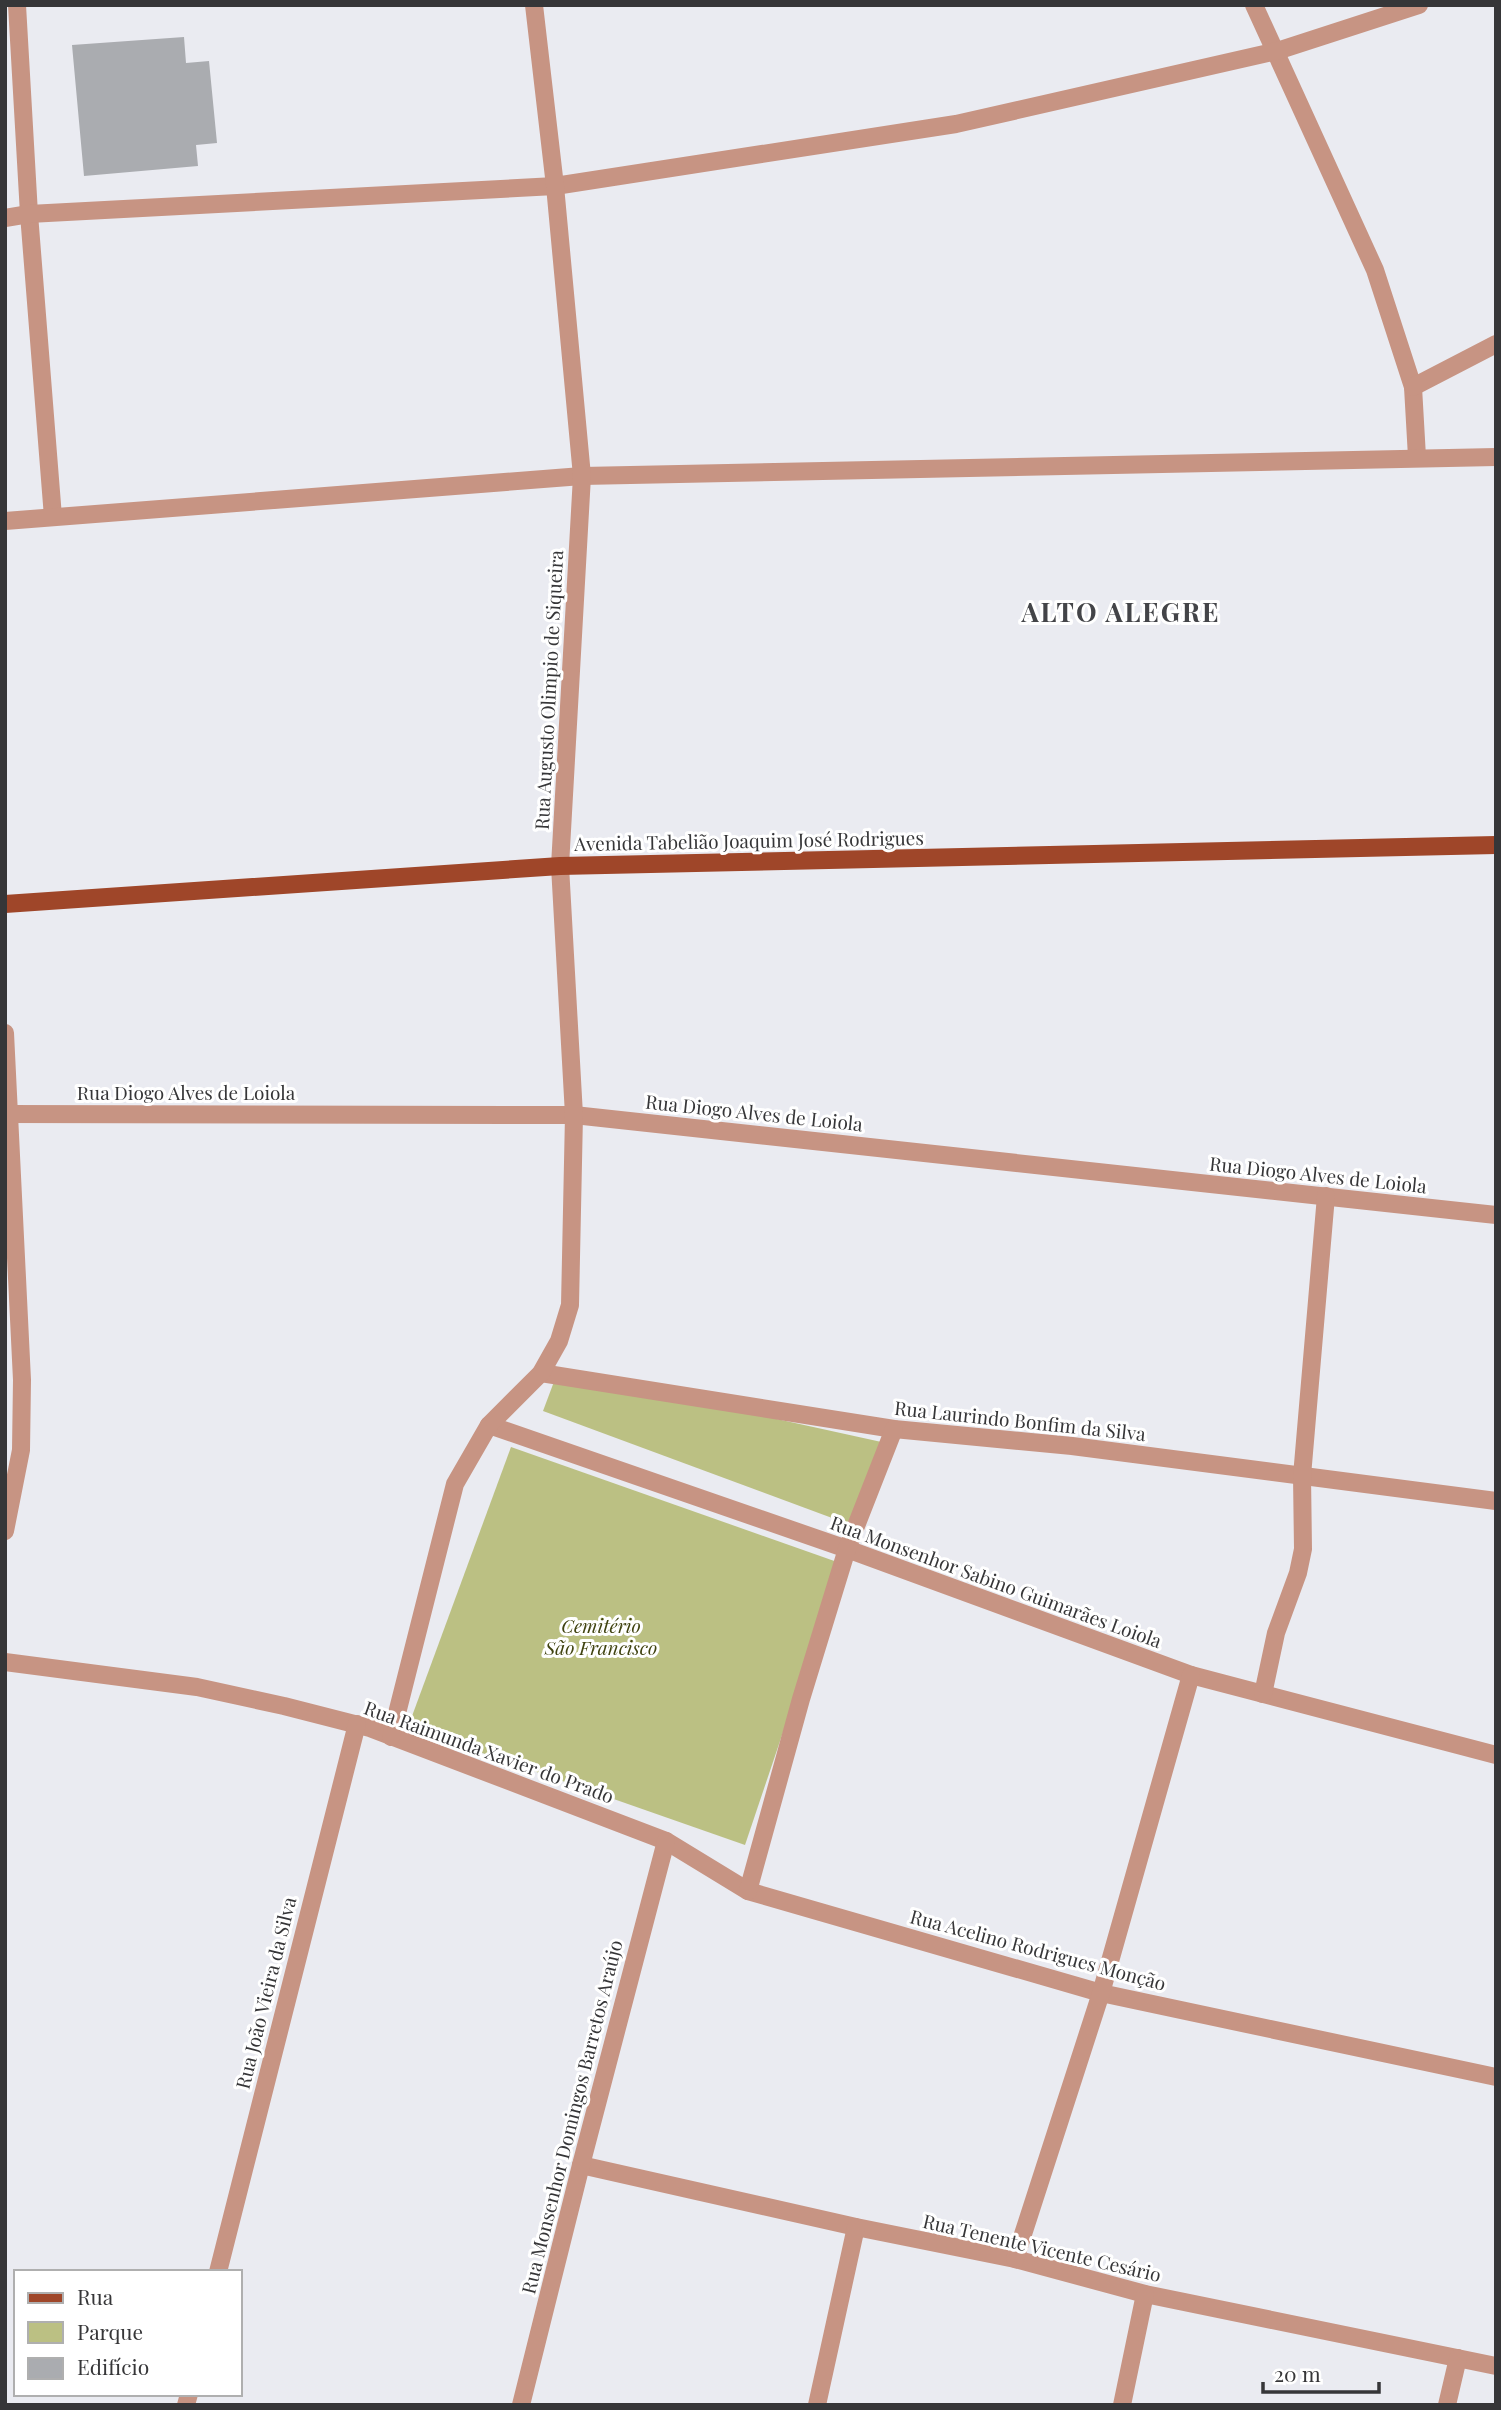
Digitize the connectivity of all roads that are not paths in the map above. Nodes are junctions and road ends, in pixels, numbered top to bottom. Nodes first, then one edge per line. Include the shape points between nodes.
1 (17, 5) edge
2 (534, 5) edge
3 (1254, 5) edge
4 (1419, 5) edge
5 (1277, 51) junction
6 (555, 186) junction
7 (29, 214) junction
8 (5, 218) edge
9 (1496, 344) edge
10 (1413, 387) junction
11 (1417, 457) junction
12 (1496, 457) edge
13 (582, 476) junction
14 (53, 517) junction
15 (5, 521) edge
16 (1496, 845) edge
17 (560, 866) junction
18 (5, 904) edge
19 (5, 1034) edge
20 (6, 1114) edge
21 (574, 1115) junction
22 (1325, 1196) junction
23 (1496, 1215) edge
24 (541, 1373) junction
25 (489, 1425) junction
26 (894, 1429) junction
27 (1302, 1476) junction
28 (1496, 1501) edge
29 (5, 1531) edge
30 (847, 1549) junction
31 (5, 1662) edge
32 (1191, 1675) junction
33 (1263, 1694) junction
34 (357, 1724) junction
35 (391, 1737) junction
36 (1496, 1755) edge
37 (666, 1841) junction
38 (748, 1891) junction
39 (1101, 1993) junction
40 (1496, 2077) edge
41 (581, 2165) junction
42 (856, 2227) junction
43 (1015, 2259) junction
44 (219, 2270) edge
45 (1145, 2294) junction
46 (1458, 2358) junction
47 (1496, 2366) edge
48 (521, 2405) edge
49 (817, 2405) edge
50 (1122, 2405) edge
51 (1447, 2405) edge

1 - 7 street
2 - 6 street, Rua Augusto Olimpio de Siqueira
3 - 5 street
4 - 5 street
5 - 6 street via 956,124
5 - 10 street via 1375,270
6 - 7 street
6 - 13 street, Rua Augusto Olimpio de Siqueira
7 - 8 street
7 - 14 street
9 - 10 street
10 - 11 street
11 - 12 street
11 - 13 street
13 - 14 street
13 - 17 street, Rua Augusto Olimpio de Siqueira
14 - 15 street
16 - 17 main road, Avenida Tabelião Joaquim José Rodrigues
17 - 18 main road, Avenida Tabelião Joaquim José Rodrigues
17 - 21 street, Rua Augusto Olimpio de Siqueira
19 - 20 street
20 - 21 street, Rua Diogo Alves de Loiola
20 - 29 street via 22,1380 21,1450
21 - 22 street, Rua Diogo Alves de Loiola
21 - 24 street, Rua Augusto Olimpio de Siqueira via 570,1305 559,1341
22 - 23 street, Rua Diogo Alves de Loiola
22 - 27 street
24 - 25 street
24 - 26 street, Rua Laurindo Bonfim da Silva
25 - 30 street, Rua Monsenhor Sabino Guimarães Loiola
25 - 35 street via 455,1484
26 - 27 street, Rua Laurindo Bonfim da Silva
26 - 30 street
27 - 28 street, Rua Laurindo Bonfim da Silva
27 - 33 street via 1303,1549 1276,1633
30 - 32 street, Rua Monsenhor Sabino Guimarães Loiola
30 - 38 street
31 - 34 street, Rua Raimunda Xavier do Prado via 197,1687
32 - 33 street, Rua Monsenhor Sabino Guimarães Loiola
32 - 39 street
33 - 36 street, Rua Monsenhor Sabino Guimarães Loiola
34 - 35 street, Rua Raimunda Xavier do Prado
34 - 44 street, Rua João Vieira da Silva
35 - 37 street, Rua Raimunda Xavier do Prado
37 - 38 street, Rua Acelino Rodrigues Monção
37 - 41 street, Rua Monsenhor Domingos Barretos Araújo
38 - 39 street, Rua Acelino Rodrigues Monção
39 - 40 street, Rua Acelino Rodrigues Monção
39 - 43 street
41 - 42 street, Rua Tenente Vicente Cesário
41 - 48 street, Rua Monsenhor Domingos Barretos Araújo
42 - 43 street, Rua Tenente Vicente Cesário
42 - 49 street
43 - 45 street, Rua Tenente Vicente Cesário
45 - 46 street, Rua Tenente Vicente Cesário
45 - 50 street
46 - 47 street, Rua Tenente Vicente Cesário
46 - 51 street

